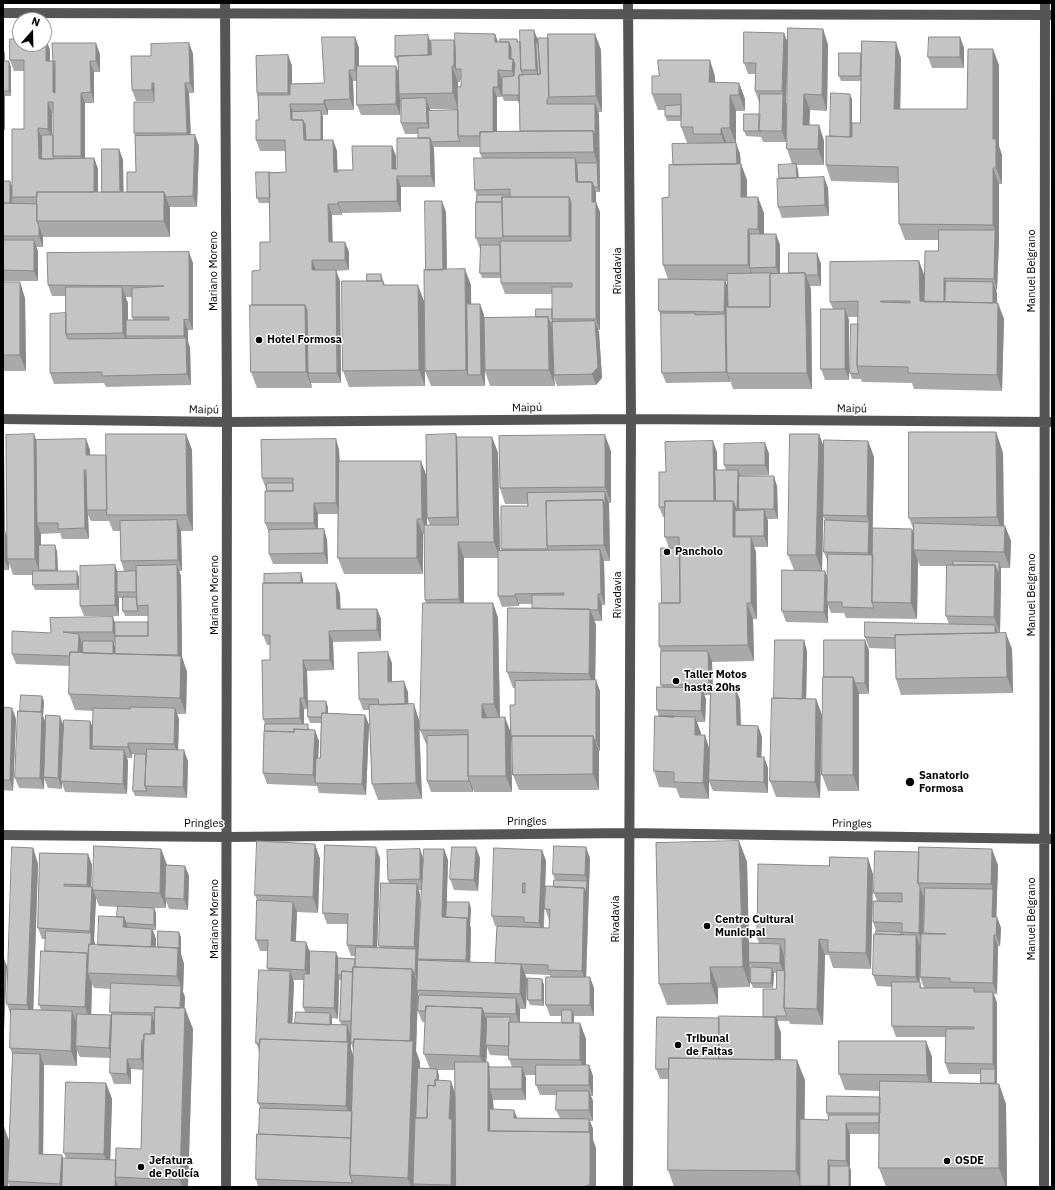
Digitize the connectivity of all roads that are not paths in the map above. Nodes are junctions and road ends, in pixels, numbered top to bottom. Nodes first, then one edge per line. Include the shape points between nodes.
1 (628, 3) edge
2 (1045, 3) edge
3 (225, 8) edge
4 (3, 13) edge
5 (628, 14) junction
6 (1048, 15) edge
7 (3, 419) edge
8 (631, 419) junction
9 (227, 422) junction
10 (1048, 422) edge
11 (628, 833) junction
12 (3, 835) edge
13 (227, 837) junction
14 (1048, 839) edge
15 (226, 1187) edge
16 (628, 1187) edge
17 (1044, 1187) edge

1 - 5 street, Rivadavia
2 - 6 street, Manuel Belgrano
3 - 4 street
3 - 5 street
3 - 9 street, Mariano Moreno
5 - 6 street
5 - 8 street, Rivadavia
6 - 10 street, Manuel Belgrano
7 - 9 street, Maipú
8 - 9 street, Maipú
8 - 10 street, Maipú
8 - 11 street, Rivadavia
9 - 13 street, Mariano Moreno
10 - 14 street, Manuel Belgrano
11 - 13 street, Pringles
11 - 14 street, Pringles
11 - 16 street, Rivadavia
12 - 13 street, Pringles
13 - 15 street, Mariano Moreno
14 - 17 street, Manuel Belgrano

